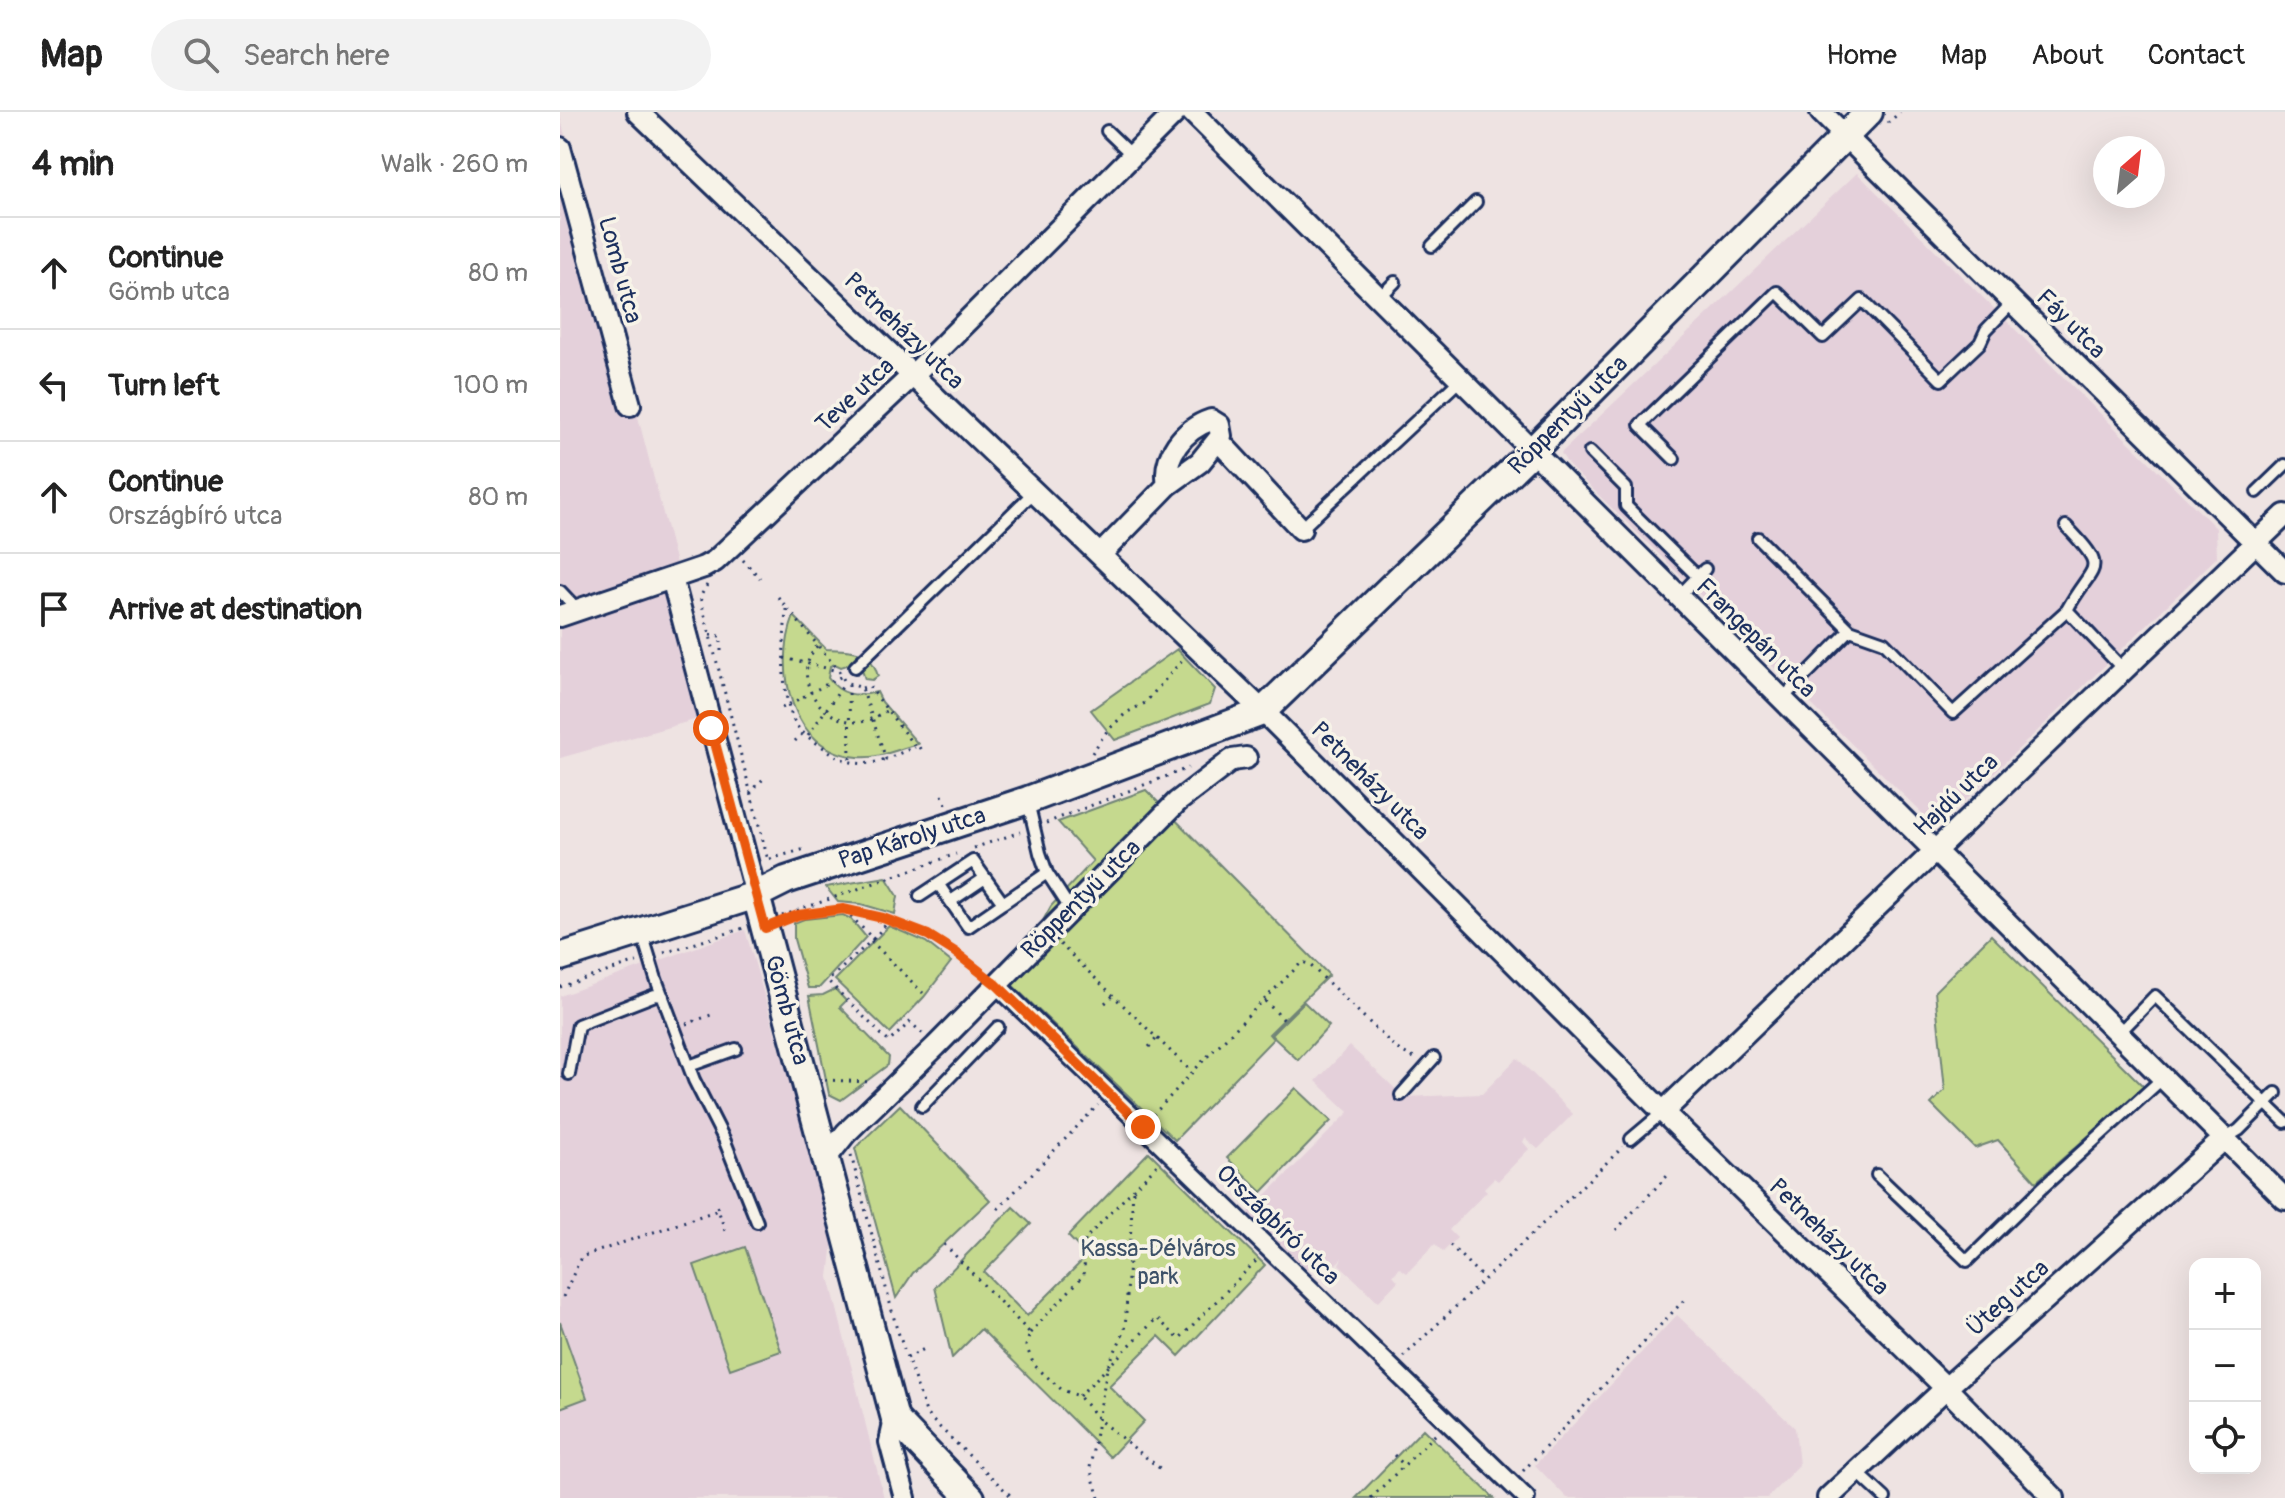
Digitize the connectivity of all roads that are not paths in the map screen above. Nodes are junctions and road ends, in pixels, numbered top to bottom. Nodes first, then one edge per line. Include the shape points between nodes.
1 (638, 112) edge
2 (1176, 112) edge
3 (1192, 112) edge
4 (1821, 112) edge
5 (1869, 112) edge
6 (1107, 131) dead end
7 (1853, 143) junction
8 (560, 148) edge
9 (1133, 156) junction
10 (1476, 202) dead end
11 (1432, 246) dead end
12 (1395, 282) dead end
13 (1379, 298) junction
14 (2013, 302) junction
15 (913, 375) junction
16 (1460, 380) junction
17 (630, 405) dead end
18 (1532, 451) junction
19 (1590, 452) dead end
20 (1674, 459) dead end
21 (2285, 465) edge
22 (2257, 492) dead end
23 (1033, 493) junction
24 (2285, 515) edge
25 (2066, 526) dead end
26 (1301, 529) joint
27 (1758, 538) dead end
28 (2255, 543) junction
29 (1100, 555) junction
30 (2285, 572) edge
31 (672, 578) junction
32 (560, 591) edge
33 (1678, 597) junction
34 (2067, 610) junction
35 (569, 613) edge
36 (1850, 630) junction
37 (855, 667) road end
38 (2124, 670) junction
39 (1781, 699) junction
40 (1262, 712) junction
41 (1246, 758) dead end
42 (1028, 800) junction
43 (1935, 852) junction
44 (1047, 873) junction
45 (985, 878) junction
46 (939, 885) junction
47 (756, 895) junction
48 (920, 896) dead end
49 (951, 901) junction
50 (1003, 903) junction
51 (1071, 910) junction
52 (642, 931) junction
53 (560, 957) edge
54 (997, 985) junction
55 (663, 996) junction
56 (998, 1027) dead end
57 (2118, 1034) junction
58 (736, 1049) dead end
59 (1431, 1062) road end
60 (689, 1066) junction
61 (569, 1074) dead end
62 (2163, 1078) junction
63 (2276, 1093) dead end
64 (1401, 1095) dead end
65 (2265, 1103) junction
66 (922, 1106) dead end
67 (1663, 1112) junction
68 (2285, 1122) edge
69 (1631, 1139) road end
70 (2224, 1139) junction
71 (826, 1158) junction
72 (1877, 1175) dead end
73 (2285, 1199) edge
74 (757, 1222) dead end
75 (1946, 1388) junction
76 (892, 1407) junction
77 (1856, 1471) junction
78 (905, 1498) edge
79 (971, 1498) edge
80 (1526, 1498) edge
81 (1828, 1498) edge
82 (1885, 1498) edge
83 (2054, 1498) edge

1 - 15 street, Petneházy utca
2 - 9 street, Teve utca
3 - 13 street, Frangepán utca
4 - 7 street, Fáy utca
5 - 7 street, Röppentyű utca
6 - 9 lane
7 - 14 street, Fáy utca
7 - 18 street, Röppentyű utca
8 - 17 street, Lomb utca
9 - 15 street, Teve utca
10 - 11 lane
12 - 13 lane
13 - 16 street, Frangepán utca
14 - 20 lane via 1941,380 1862,300 1823,337 1777,292 1640,425
14 - 28 street, Fáy utca
15 - 23 street, Petneházy utca
15 - 31 street, Teve utca via 715,561
16 - 18 street, Frangepán utca
16 - 26 lane
18 - 33 street, Frangepán utca
18 - 40 street, Röppentyű utca
19 - 33 lane via 1626,488 1626,506 1701,573
21 - 22 lane
23 - 29 street, Petneházy utca
23 - 37 lane
24 - 28 street, Hajdú utca
25 - 34 lane via 2090,551 2094,567
26 - 29 street via 1218,440 1222,430 1211,420 1191,430 1169,458 1168,485
27 - 36 lane
28 - 30 street, Fáy utca
28 - 38 street, Hajdú utca
29 - 40 street, Petneházy utca
31 - 35 street, Teve utca
31 - 47 street, Gömb utca
32 - 35 lane
33 - 39 street, Frangepán utca
34 - 36 lane via 1953,713 1884,642
34 - 38 lane
36 - 39 lane
38 - 43 street, Hajdú utca
39 - 43 street, Frangepán utca
40 - 42 street, Pap Károly utca
40 - 67 street, Petneházy utca
41 - 51 street, Röppentyű utca via 1232,760 1177,802
42 - 44 lane
42 - 47 street, Pap Károly utca via 801,874
43 - 57 street, Frangepán utca
43 - 67 street, Hajdú utca
44 - 50 lane
44 - 51 lane
45 - 46 lane via 973,861
45 - 49 lane
45 - 50 lane
46 - 48 lane
46 - 49 lane
47 - 52 street, Pap Károly utca
47 - 71 street, Gömb utca
49 - 50 lane via 968,927
51 - 54 street, Röppentyű utca
52 - 53 street, Pap Károly utca
52 - 55 lane
54 - 71 street, Röppentyű utca
54 - 80 street, Országbíró utca
55 - 60 lane
55 - 61 lane via 578,1025
56 - 66 lane
57 - 62 street, Frangepán utca
57 - 65 lane via 2155,996
58 - 60 lane
59 - 64 lane
60 - 74 lane
62 - 70 street, Frangepán utca
62 - 72 lane via 1967,1261
63 - 65 lane
65 - 68 lane
65 - 70 lane
67 - 69 lane
67 - 75 street, Petneházy utca
70 - 73 street, Frangepán utca
70 - 75 street, Üteg utca
71 - 76 street, Gömb utca
75 - 77 street, Üteg utca
75 - 83 street, Petneházy utca
76 - 78 street, Gömb utca via 890,1442
76 - 79 street
77 - 81 street, Üteg utca
77 - 82 lane

